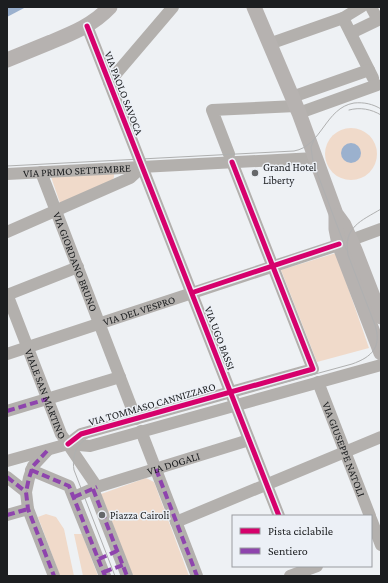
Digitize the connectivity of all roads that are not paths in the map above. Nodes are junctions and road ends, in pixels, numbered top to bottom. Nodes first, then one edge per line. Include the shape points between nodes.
1 (110, 7) edge
2 (173, 7) edge
3 (254, 7) edge
4 (362, 7) edge
5 (343, 18) junction
6 (88, 26) junction
7 (351, 33) junction
8 (269, 44) junction
9 (7, 60) edge
10 (369, 70) junction
11 (109, 82) junction
12 (379, 87) edge
13 (296, 105) junction
14 (231, 158) junction
15 (315, 158) junction
16 (142, 167) junction
17 (41, 172) junction
18 (7, 174) edge
19 (56, 210) junction
20 (381, 228) edge
21 (7, 232) edge
22 (345, 242) junction
23 (272, 266) junction
24 (78, 268) junction
25 (376, 291) edge
26 (192, 293) junction
27 (7, 295) edge
28 (381, 317) edge
29 (100, 324) junction
30 (28, 347) junction
31 (381, 353) edge
32 (7, 354) edge
33 (381, 365) edge
34 (120, 377) junction
35 (318, 382) junction
36 (230, 392) junction
37 (47, 399) junction
38 (235, 405) junction
39 (7, 411) edge
40 (136, 419) junction
41 (141, 431) junction
42 (381, 437) edge
43 (249, 440) junction
44 (68, 444) junction
45 (47, 451) junction
46 (345, 452) junction
47 (9, 458) edge
48 (156, 469) junction
49 (31, 470) junction
50 (7, 477) edge
51 (266, 484) junction
52 (95, 488) junction
53 (26, 492) junction
54 (74, 497) junction
55 (28, 509) junction
56 (7, 515) edge
57 (279, 515) edge
58 (370, 515) edge
59 (176, 522) junction
60 (372, 523) edge
61 (378, 544) edge
62 (117, 551) junction
63 (98, 559) junction
64 (314, 567) edge
65 (125, 570) edge
66 (298, 573) edge
67 (104, 574) edge
68 (51, 575) edge
69 (197, 576) edge

1 - 6 main road
2 - 11 street
3 - 8 main road
4 - 5 street
4 - 7 street via 378,20
5 - 7 street
5 - 8 street
6 - 9 main road
6 - 11 street, VIA PAOLO SAVOCA
7 - 10 street
8 - 13 main road
10 - 12 street
10 - 13 street
11 - 16 street, VIA PAOLO SAVOCA
12 - 13 street
13 - 14 street via 212,110
13 - 15 main road
14 - 15 street, VIA PRIMO SETTEMBRE
14 - 16 street, VIA PRIMO SETTEMBRE
14 - 23 street
15 - 22 main road via 336,214 336,229
16 - 17 street, VIA PRIMO SETTEMBRE
16 - 19 street via 130,178
16 - 26 street, VIA UGO BASSI
17 - 18 street, VIA PRIMO SETTEMBRE
17 - 19 street, VIA GIORDANO BRUNO
19 - 21 street
19 - 24 street, VIA GIORDANO BRUNO
20 - 22 street, VIA DEL VESPRO
22 - 23 street, VIA DEL VESPRO
22 - 25 main road
22 - 31 main road
23 - 26 street, VIA DEL VESPRO
23 - 36 street, VIA TOMMASO CANNIZZARO via 313,369
24 - 27 street
24 - 29 street, VIA GIORDANO BRUNO
25 - 28 main road
26 - 29 street, VIA DEL VESPRO
26 - 36 street, VIA UGO BASSI
27 - 30 street, VIALE SAN MARTINO
29 - 30 street, VIA DEL VESPRO
29 - 34 street, VIA GIORDANO BRUNO
30 - 32 street, VIA DEL VESPRO
30 - 37 street, VIALE SAN MARTINO
33 - 35 street, VIA TOMMASO CANNIZZARO
34 - 37 street
34 - 40 street, VIA GIORDANO BRUNO
35 - 38 street, VIA TOMMASO CANNIZZARO
35 - 46 street, VIA GIUSEPPE NATOLI
36 - 38 street, VIA UGO BASSI
36 - 40 street, VIA TOMMASO CANNIZZARO
37 - 39 street
37 - 44 street, VIALE SAN MARTINO via 61,434
38 - 41 street, VIA TOMMASO CANNIZZARO
38 - 43 street, VIA UGO BASSI
40 - 44 street, VIA TOMMASO CANNIZZARO via 81,434
41 - 44 street, VIA TOMMASO CANNIZZARO via 90,446
41 - 48 street
42 - 46 street
43 - 48 street, VIA DOGALI
43 - 51 street, VIA UGO BASSI
44 - 45 street, VIA TOMMASO CANNIZZARO
44 - 52 street, VIALE SAN MARTINO
45 - 47 street, VIA TOMMASO CANNIZZARO
45 - 49 street
46 - 51 street
46 - 58 street, VIA GIUSEPPE NATOLI
48 - 52 street, VIA DOGALI
48 - 59 street
49 - 53 street
49 - 54 street via 69,486
50 - 53 street
51 - 57 street, VIA UGO BASSI
51 - 59 street
52 - 54 street, VIA DOGALI
52 - 62 street, VIALE SAN MARTINO
53 - 55 street
54 - 63 street
55 - 56 street
55 - 68 street
59 - 69 street
60 - 61 street
62 - 63 street
62 - 65 street, VIALE SAN MARTINO
63 - 67 street
64 - 66 street
65 - 67 street

